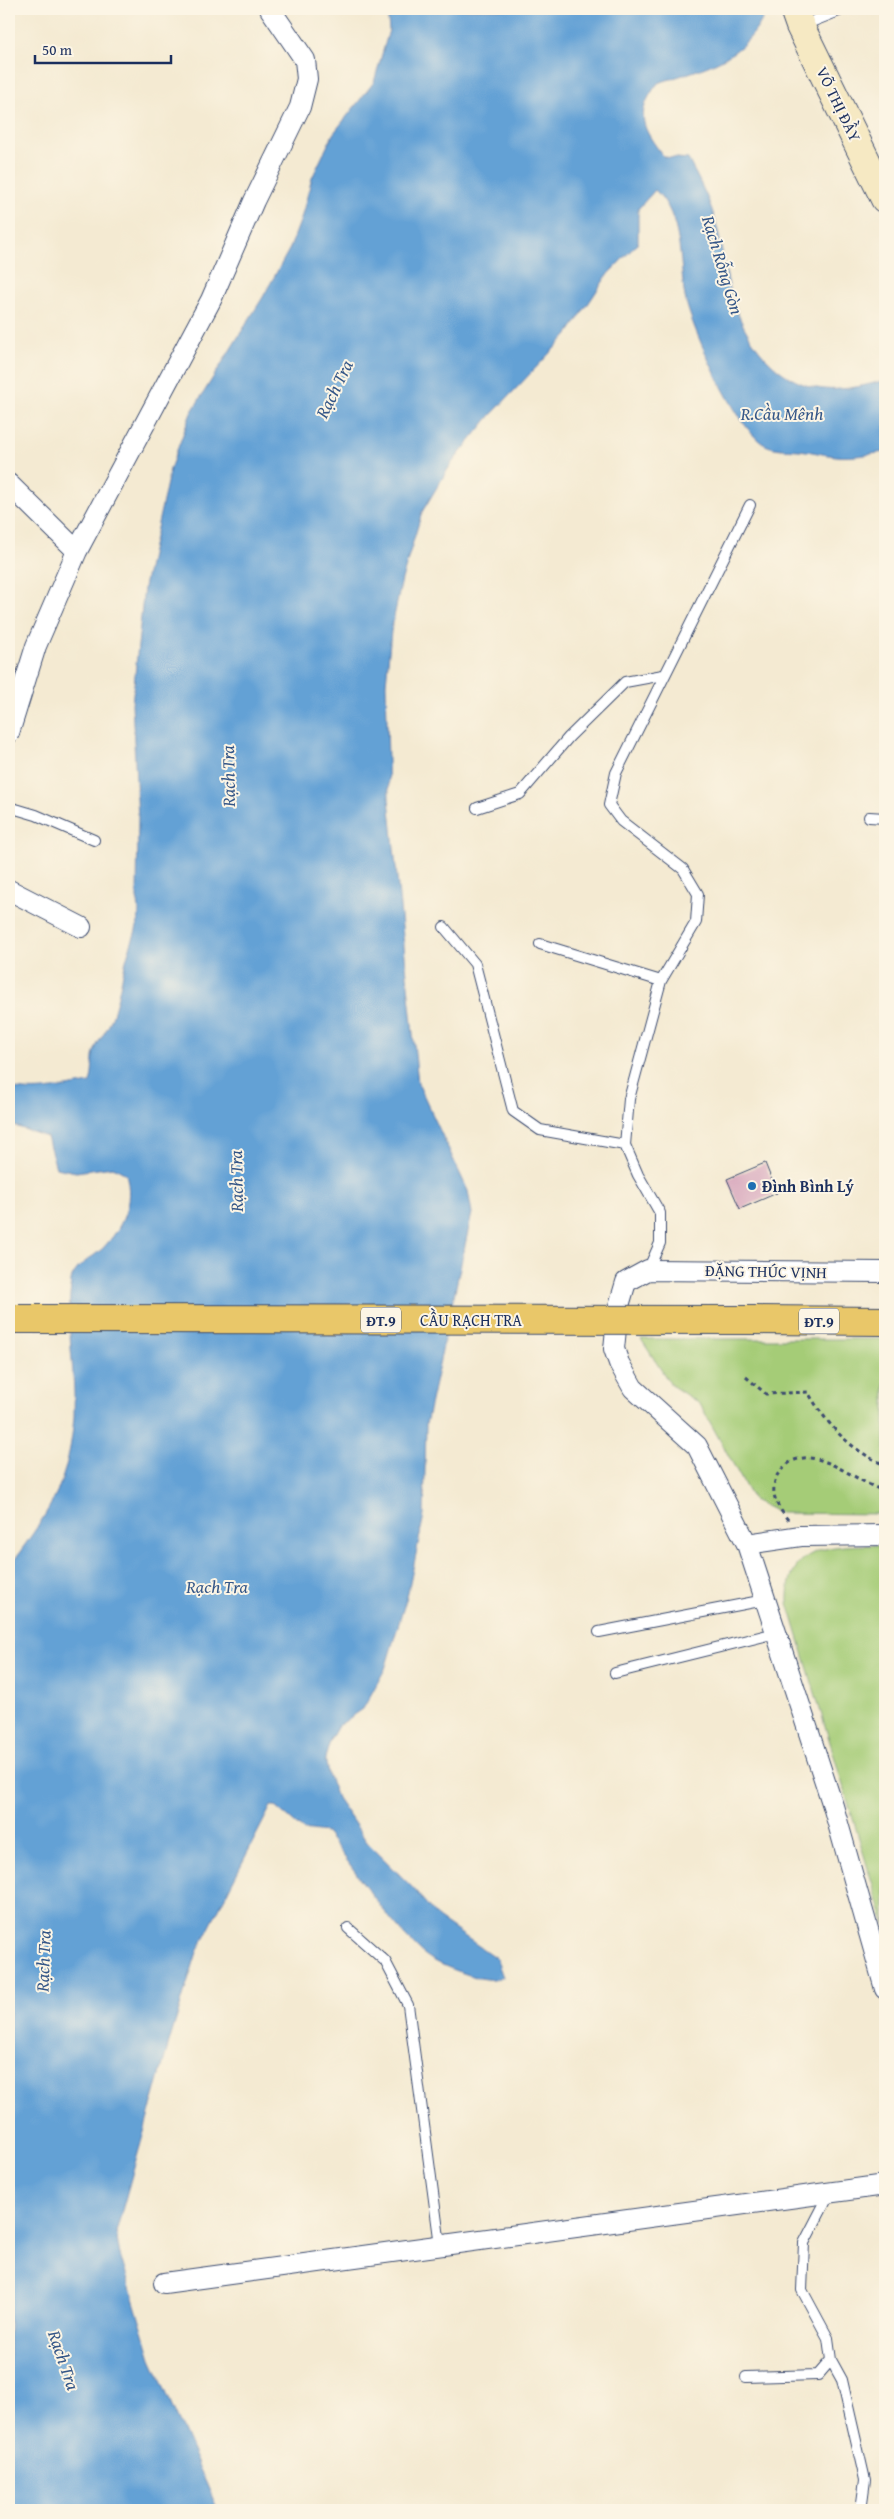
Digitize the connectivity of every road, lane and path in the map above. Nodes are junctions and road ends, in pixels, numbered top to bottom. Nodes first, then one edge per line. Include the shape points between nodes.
1 (270, 9) edge
2 (844, 9) edge
3 (797, 18) edge
4 (885, 199) edge
5 (9, 484) edge
6 (750, 505) dead end
7 (78, 551) junction
8 (664, 676) junction
9 (9, 733) edge
10 (9, 807) edge
11 (477, 808) dead end
12 (869, 817) dead end
13 (885, 818) edge
14 (94, 840) dead end
15 (9, 890) edge
16 (81, 927) dead end
17 (444, 927) dead end
18 (540, 944) dead end
19 (661, 981) junction
20 (625, 1145) junction
21 (648, 1270) junction
22 (885, 1272) edge
23 (9, 1319) edge
24 (885, 1321) edge
25 (746, 1377) dead end
26 (885, 1465) edge
27 (885, 1491) edge
28 (885, 1535) edge
29 (801, 1536) junction
30 (747, 1544) junction
31 (766, 1600) junction
32 (599, 1632) dead end
33 (776, 1633) junction
34 (615, 1674) dead end
35 (348, 1928) dead end
36 (885, 1989) edge
37 (885, 2185) edge
38 (830, 2193) junction
39 (440, 2246) junction
40 (164, 2283) dead end
41 (831, 2360) junction
42 (746, 2378) dead end
43 (861, 2510) edge

1 - 7 street via 305,60 306,79 300,107 211,300
2 - 3 lane
3 - 4 street, VÕ THỊ ĐẦY
5 - 7 street
6 - 8 lane
7 - 9 street via 36,646
8 - 11 lane via 625,682 569,737 520,794
8 - 19 lane via 616,773 610,805 621,821 683,869 698,894 696,922
10 - 14 lane
12 - 13 lane
15 - 16 street
17 - 20 lane via 475,964 513,1112 540,1130
18 - 19 lane
19 - 20 lane via 629,1098
20 - 21 lane via 660,1213 660,1243
21 - 22 street, ĐẶNG THÚC VỊNH
21 - 30 street via 626,1282 618,1309 616,1356 633,1388 697,1446
23 - 24 main road, CẦU RẠCH TRA / ĐT.9, bridge
25 - 26 path via 766,1394 808,1392 846,1442
27 - 29 path via 872,1488 824,1460 810,1457 795,1459 777,1475 773,1489 777,1506
28 - 29 street
29 - 30 street
30 - 31 street
31 - 32 lane
31 - 33 street
33 - 34 lane
33 - 36 street via 833,1806
35 - 39 lane via 385,1961 408,2005
37 - 38 street
38 - 39 street
38 - 41 lane via 804,2243 802,2290 828,2338
39 - 40 street
41 - 42 lane via 818,2375
41 - 43 lane via 842,2380 858,2441 865,2480

